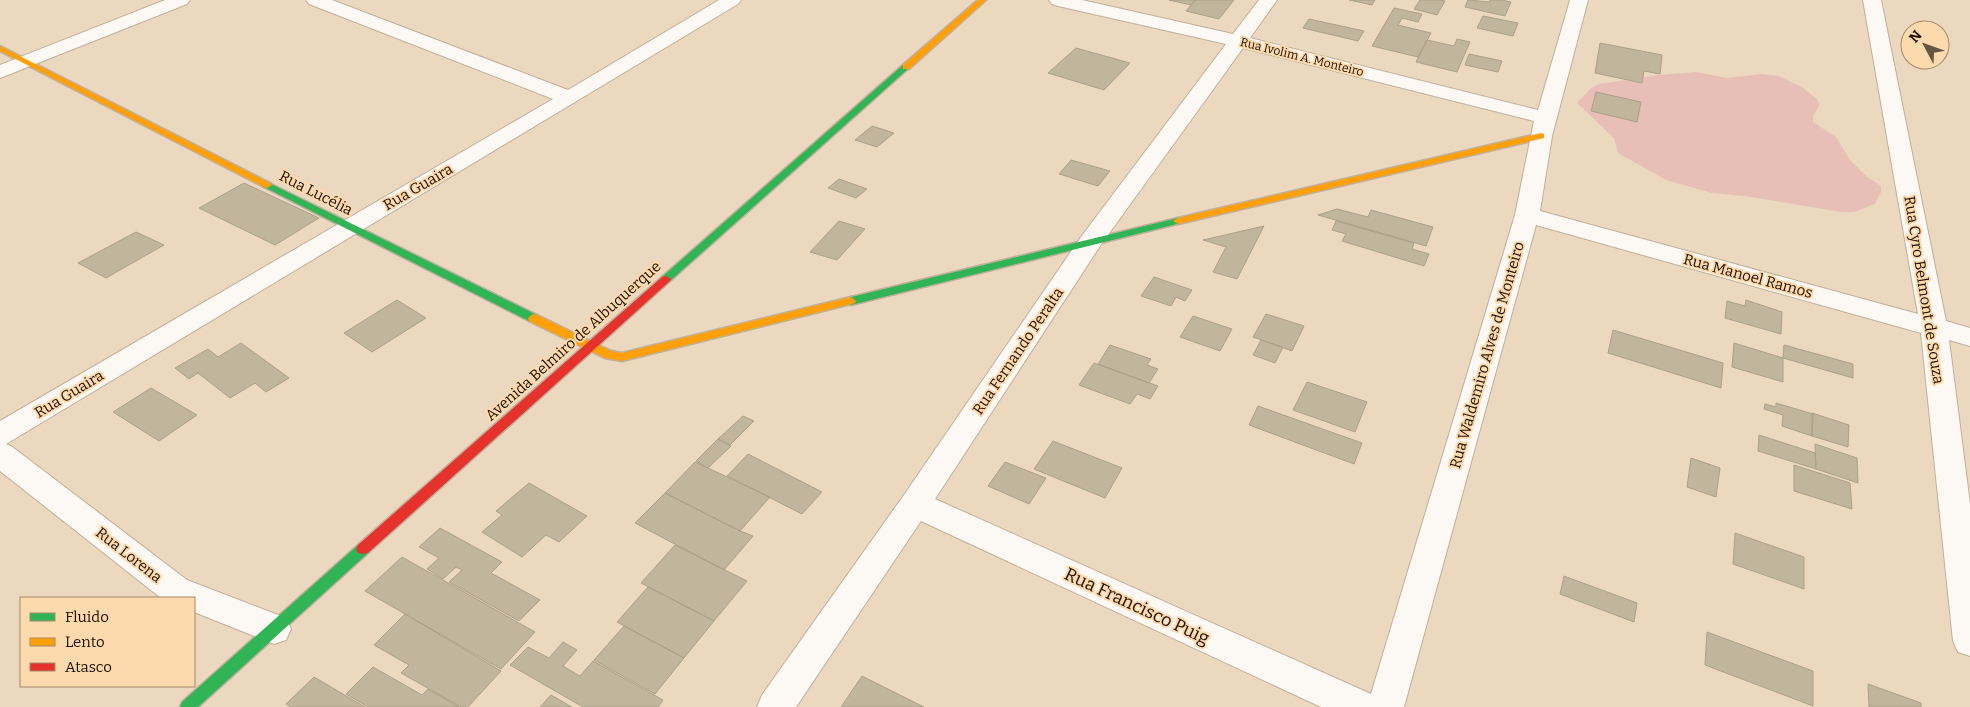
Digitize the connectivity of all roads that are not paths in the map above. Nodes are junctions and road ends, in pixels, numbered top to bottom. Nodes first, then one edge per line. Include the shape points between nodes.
1 (181, 0) edge
2 (315, 0) edge
3 (982, 0) edge
4 (1058, 0) edge
5 (1268, 0) edge
6 (1579, 0) edge
7 (1872, 0) edge
8 (723, 1) edge
9 (1239, 41) junction
10 (0, 48) edge
11 (25, 61) junction
12 (0, 72) edge
13 (570, 98) junction
14 (1543, 127) junction
15 (1527, 215) junction
16 (350, 227) junction
17 (1090, 242) junction
18 (1934, 328) junction
19 (1970, 337) edge
20 (590, 346) junction
21 (0, 435) edge
22 (0, 454) edge
23 (915, 504) junction
24 (193, 597) edge
25 (195, 598) edge
26 (274, 629) junction
27 (1970, 641) edge
28 (187, 707) edge
29 (775, 707) edge
30 (1360, 707) edge
31 (1386, 707) edge

1 - 11 street
2 - 13 street
3 - 20 street, Avenida Belmiro de Albuquerque
4 - 9 street, Rua Ivolim A. Monteiro
5 - 9 street, Rua Fernando Peralta
6 - 14 street, Rua Waldemiro Alves de Monteiro
7 - 18 street, Rua Cyro Belmont de Souza
8 - 13 street, Rua Guaira
9 - 14 street, Rua Ivolim A. Monteiro
9 - 17 street, Rua Fernando Peralta
10 - 11 street, Rua Lucélia
11 - 12 street
11 - 16 street, Rua Lucélia
13 - 16 street, Rua Guaira
14 - 15 street, Rua Waldemiro Alves de Monteiro
14 - 17 street
15 - 18 street, Rua Manoel Ramos
15 - 31 street, Rua Waldemiro Alves de Monteiro
16 - 20 street, Rua Lucélia
16 - 21 street, Rua Guaira
17 - 20 street, Rua Lucélia via 622,357
17 - 23 street, Rua Fernando Peralta
18 - 19 street, Rua Manoel Ramos
18 - 27 street, Rua Cyro Belmont de Souza
20 - 26 street, Avenida Belmiro de Albuquerque
22 - 24 street, Rua Lorena via 175,590
23 - 29 street, Rua Fernando Peralta
23 - 30 street, Rua Francisco Puig
25 - 26 street, Rua Lorena
26 - 28 street, Avenida Belmiro de Albuquerque

